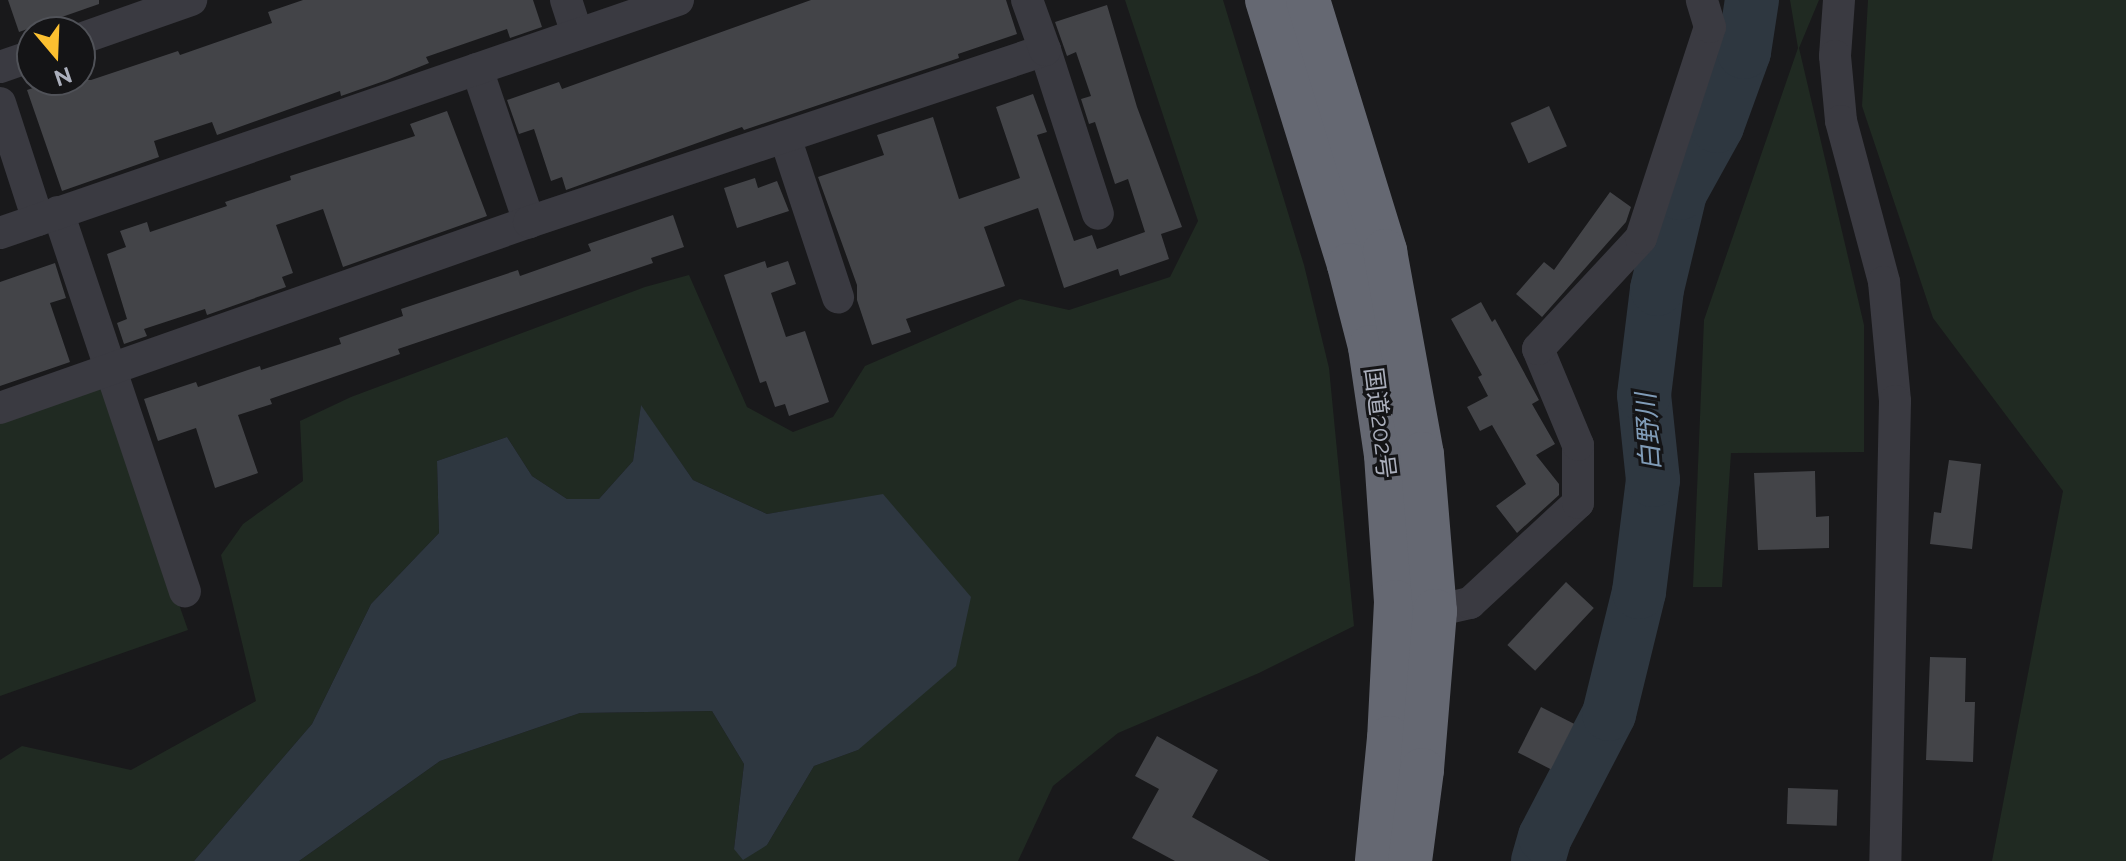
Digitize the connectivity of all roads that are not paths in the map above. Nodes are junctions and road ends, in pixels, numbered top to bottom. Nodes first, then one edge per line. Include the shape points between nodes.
1 (191, 0) edge
2 (566, 0) edge
3 (678, 0) edge
4 (1027, 0) edge
5 (1267, 0) edge
6 (1308, 0) edge
7 (1702, 0) edge
8 (1839, 0) edge
9 (141, 8) edge
10 (96, 31) edge
11 (577, 34) junction
12 (1045, 50) junction
13 (477, 69) junction
14 (0, 103) edge
15 (785, 137) junction
16 (1098, 214) dead end
17 (48, 216) junction
18 (529, 222) junction
19 (0, 233) edge
20 (838, 297) dead end
21 (109, 370) junction
22 (0, 408) edge
23 (185, 591) dead end
24 (1435, 611) junction
25 (1377, 861) edge
26 (1410, 861) edge
27 (1885, 861) edge

1 - 9 street
2 - 11 street
3 - 11 street
4 - 12 street
5 - 25 highway, 国道202号 via 1353,279 1370,347 1386,455 1396,602
6 - 24 highway, 国道202号 via 1385,251 1422,454
7 - 24 street via 1710,27 1641,238 1538,349 1578,445 1578,503 1470,603
8 - 27 street via 1835,56 1841,121 1884,282 1895,401
9 - 10 street
11 - 13 street
12 - 15 street
12 - 16 street
13 - 17 street
13 - 18 street
14 - 17 street
15 - 18 street
15 - 20 street
17 - 19 street
17 - 21 street
18 - 21 street
21 - 22 street
21 - 23 street
24 - 26 highway, 国道202号

